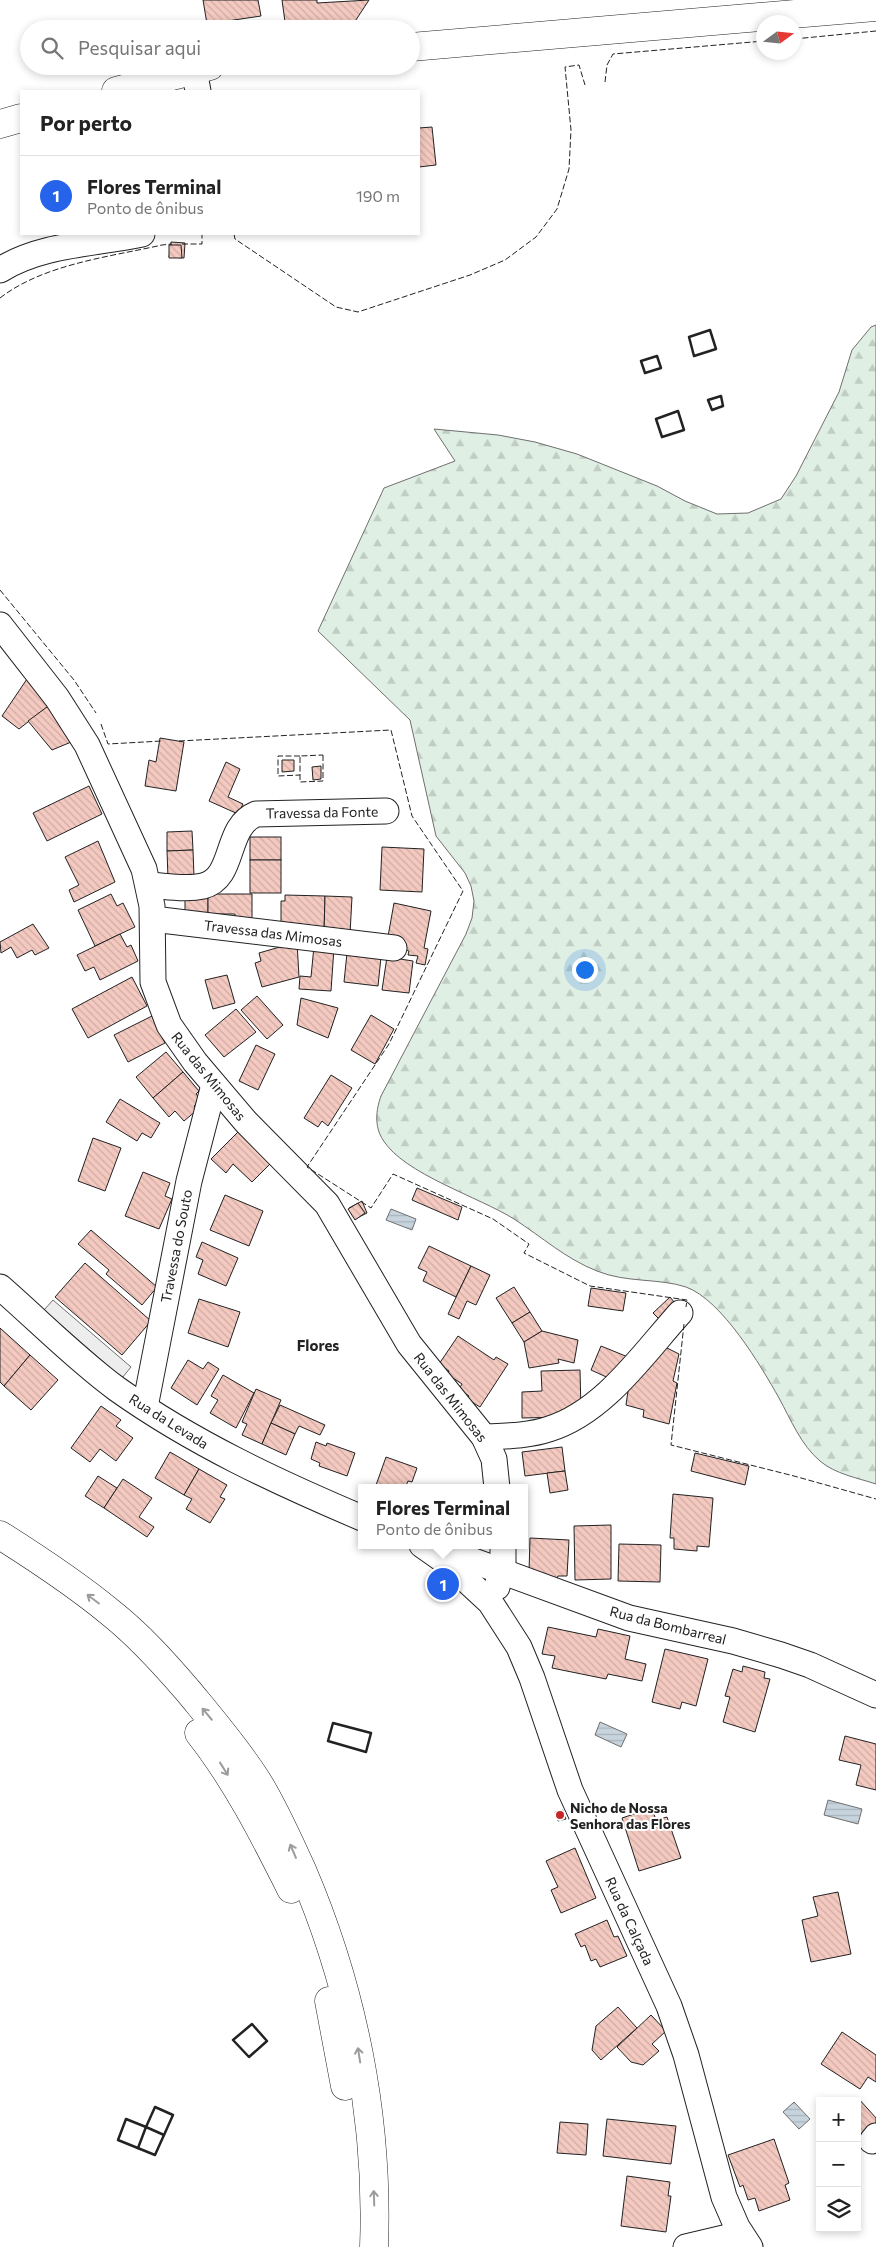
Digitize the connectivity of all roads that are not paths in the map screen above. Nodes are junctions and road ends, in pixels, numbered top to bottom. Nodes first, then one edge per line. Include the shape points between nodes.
1 (876, 7) edge
2 (420, 46) edge
3 (201, 76) edge
4 (122, 90) edge
5 (20, 118) edge
6 (0, 124) edge
7 (136, 235) edge
8 (11, 259) edge
9 (0, 270) edge
10 (0, 625) edge
11 (386, 811) dead end
12 (149, 885) junction
13 (152, 919) junction
14 (394, 948) dead end
15 (214, 1085) junction
16 (0, 1287) edge
17 (680, 1313) dead end
18 (145, 1407) junction
19 (484, 1437) junction
20 (497, 1484) edge
21 (358, 1516) edge
22 (0, 1535) edge
23 (428, 1549) edge
24 (442, 1549) edge
25 (504, 1549) edge
26 (0, 1556) edge
27 (502, 1571) junction
28 (490, 1602) junction
29 (876, 1695) edge
30 (357, 2101) junction
31 (746, 2240) edge
32 (356, 2247) edge
33 (374, 2247) edge
34 (686, 2247) edge

1 - 2 main road
3 - 4 main road
5 - 6 main road
7 - 8 street
8 - 9 street
10 - 12 street, Rua das Mimosas via 57,698 92,754
11 - 12 street, Travessa da Fonte via 256,814 236,832 222,870 213,882 199,887
12 - 13 street, Rua das Mimosas
13 - 14 street, Travessa das Mimosas
13 - 15 street, Rua das Mimosas via 152,969 162,1009 177,1038
15 - 18 street, Travessa do Souto via 189,1181
15 - 19 street, Rua das Mimosas via 327,1204 410,1344
16 - 18 street, Rua da Levada via 98,1375
17 - 19 street via 601,1399 584,1412 563,1424 538,1432
18 - 21 street, Rua da Levada via 245,1466
19 - 20 street, Rua das Mimosas via 494,1459
30 -> 22 main road via 356,2035 336,1961 290,1843 256,1780 214,1722 159,1658 112,1613 52,1568
23 - 28 street
24 - 27 street, Rua da Bombarreal
25 - 27 street
26 -> 30 main road via 59,1595 121,1645 168,1694 218,1758 257,1821 291,1889 316,1952
27 - 28 street
27 - 29 street, Rua da Bombarreal via 629,1618 781,1654
28 - 31 street, Rua da Calçada via 512,1633 526,1662 575,1802 669,2006 686,2054 722,2189
30 - 32 main road
33 -> 30 main road via 373,2185
31 - 34 street

